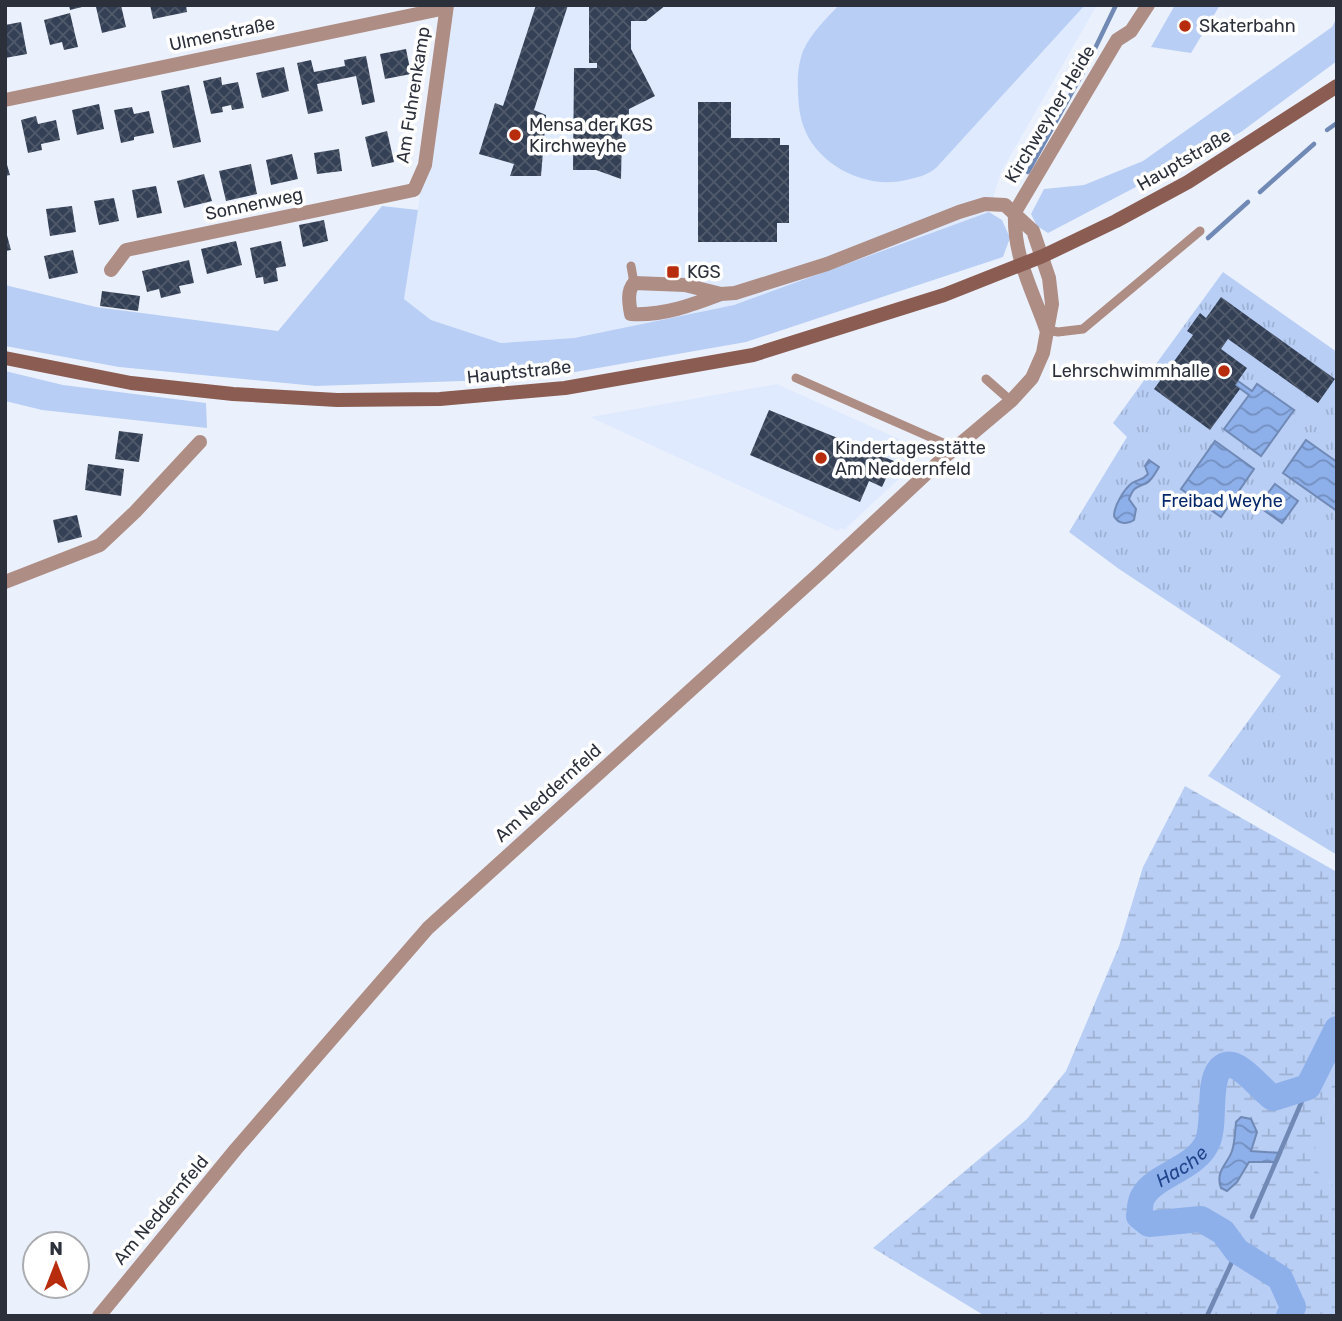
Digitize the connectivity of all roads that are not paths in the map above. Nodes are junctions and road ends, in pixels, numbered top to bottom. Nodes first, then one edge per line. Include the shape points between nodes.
1 (1148, 5) edge
2 (446, 6) edge
3 (1337, 86) edge
4 (5, 100) edge
5 (414, 190) joint
6 (1015, 212) junction
7 (1200, 231) dead end
8 (1044, 256) junction
9 (1022, 266) junction
10 (631, 267) dead end
11 (111, 270) dead end
12 (634, 283) junction
13 (721, 294) junction
14 (1047, 330) junction
15 (5, 358) edge
16 (796, 378) dead end
17 (986, 379) dead end
18 (1011, 401) junction
19 (200, 442) dead end
20 (948, 445) dead end
21 (5, 582) edge
22 (99, 1316) edge

1 - 6 street, Kirchweyher Heide via 1131,31 1117,40
2 - 4 street, Ulmenstraße
2 - 5 street, Am Fuhrenkamp via 425,164
3 - 8 main road, Hauptstraße via 1188,182
5 - 11 street, Sonnenweg via 126,250
6 - 8 street via 1033,231
6 - 9 street via 1014,234
6 - 13 street via 1005,205 985,204 827,264
7 - 14 lane via 1083,329
8 - 9 main road, Hauptstraße
8 - 14 street, Am Neddernfeld via 1052,304
9 - 14 street
9 - 15 main road, Hauptstraße via 753,355 565,388 440,399 337,400 131,383
10 - 12 lane
12 - 13 street via 685,285
12 - 13 street via 628,301 631,314 672,311
14 - 18 street, Am Neddernfeld via 1032,379
16 - 20 lane
17 - 18 lane
18 - 22 street, Am Neddernfeld via 428,928 236,1149
19 - 21 street via 100,545

